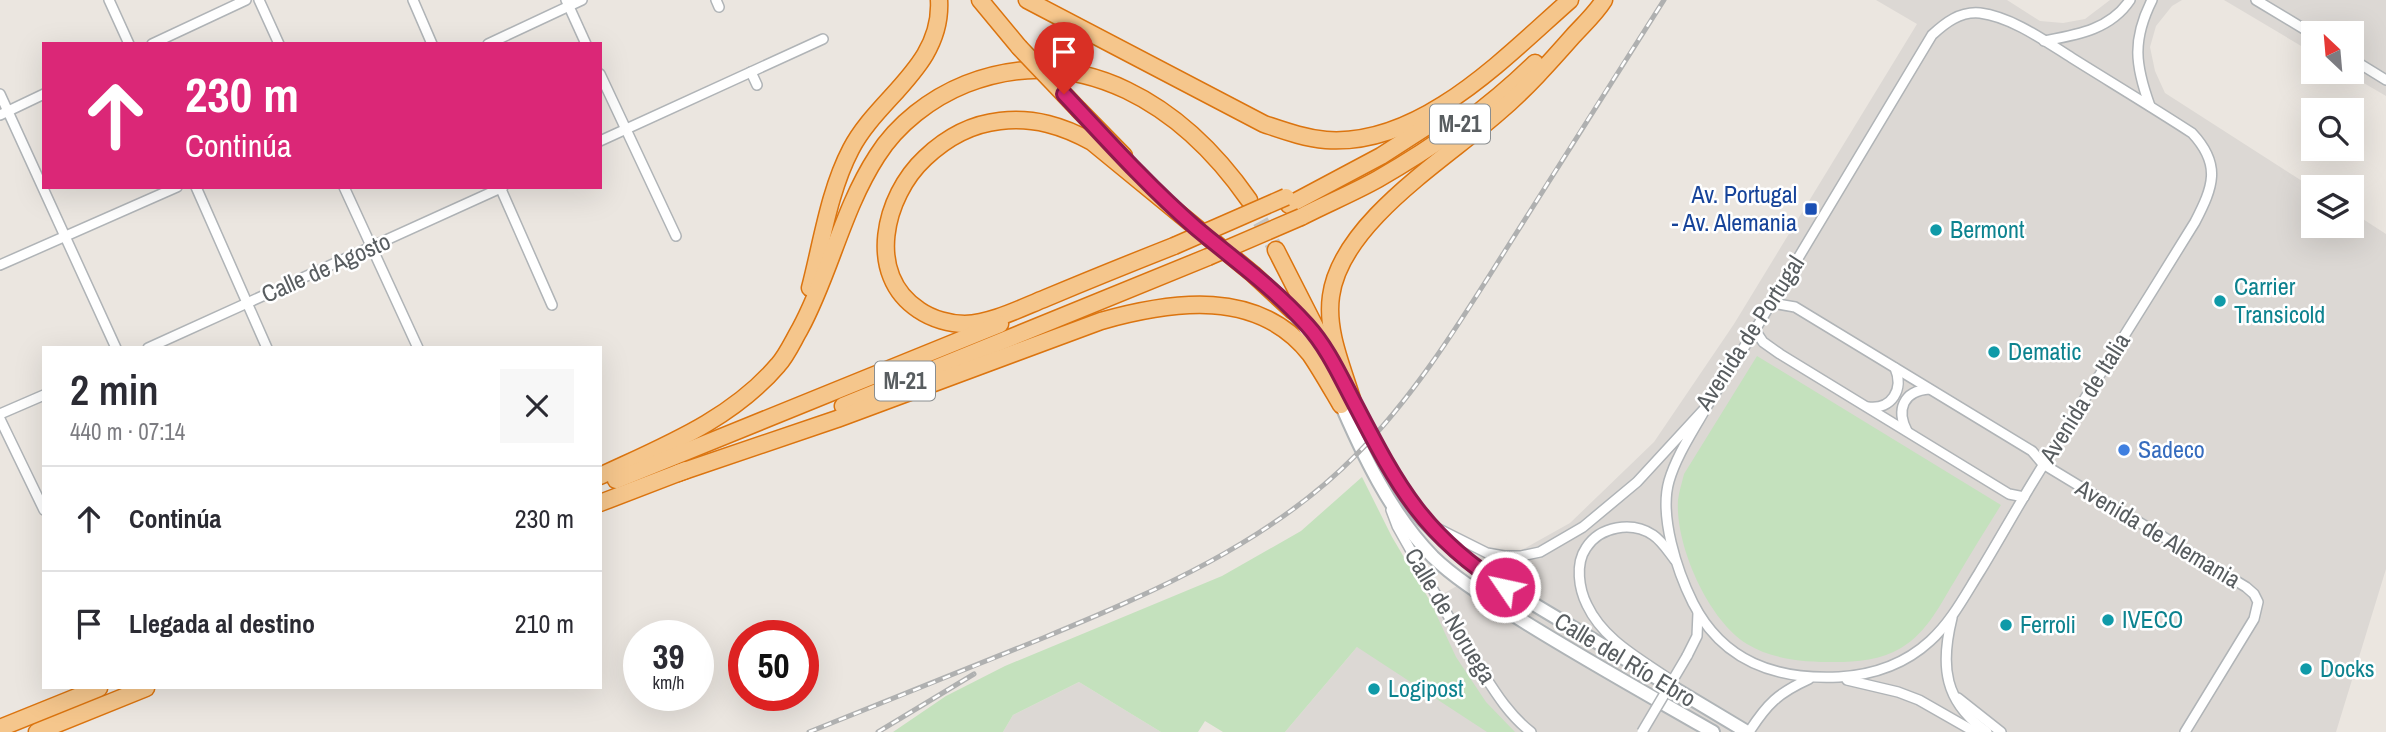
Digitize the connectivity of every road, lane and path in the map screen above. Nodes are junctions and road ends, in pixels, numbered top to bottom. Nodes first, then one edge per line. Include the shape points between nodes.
1 (109, 0) edge
2 (246, 0) edge
3 (259, 0) edge
4 (413, 0) edge
5 (582, 0) edge
6 (939, 0) edge
7 (980, 0) edge
8 (1027, 0) edge
9 (1571, 0) edge
10 (1597, 0) edge
11 (1604, 0) edge
12 (2130, 0) edge
13 (2152, 0) edge
14 (2256, 0) edge
15 (567, 3) edge
16 (2301, 27) edge
17 (822, 39) dead end
18 (2044, 41) junction
19 (128, 42) edge
20 (156, 42) edge
21 (278, 42) edge
22 (431, 42) edge
23 (492, 42) edge
24 (585, 42) edge
25 (2364, 66) edge
26 (751, 72) junction
27 (602, 78) edge
28 (2386, 80) edge
29 (757, 85) dead end
30 (0, 94) edge
31 (42, 95) edge
32 (2150, 106) junction
33 (4, 113) edge
34 (626, 129) junction
35 (602, 140) edge
36 (172, 189) edge
37 (197, 189) edge
38 (345, 189) edge
39 (499, 189) edge
40 (501, 189) edge
41 (1249, 200) tunnel mouth
42 (1292, 206) junction
43 (1194, 225) junction
44 (64, 236) junction
45 (676, 236) dead end
46 (371, 247) junction
47 (1176, 249) junction
48 (1276, 250) tunnel mouth
49 (0, 265) edge
50 (1772, 303) junction
51 (246, 304) junction
52 (552, 305) dead end
53 (1293, 311) junction
54 (1755, 330) junction
55 (792, 344) junction
56 (115, 346) edge
57 (152, 346) edge
58 (266, 346) edge
59 (417, 346) edge
60 (1332, 360) junction
61 (1895, 368) junction
62 (1929, 388) junction
63 (42, 396) edge
64 (1346, 402) junction
65 (1707, 406) junction
66 (1867, 407) junction
67 (0, 417) edge
68 (1907, 431) junction
69 (2043, 464) junction
70 (678, 473) junction
71 (602, 475) edge
72 (602, 485) edge
73 (1383, 490) junction
74 (2024, 497) junction
75 (602, 502) edge
76 (42, 506) edge
77 (1424, 520) junction
78 (1678, 564) junction
79 (1698, 613) junction
80 (1953, 616) junction
81 (1835, 677) junction
82 (1810, 678) junction
83 (97, 689) edge
84 (144, 689) edge
85 (1950, 689) junction
86 (1727, 720) junction
87 (0, 728) edge
88 (37, 732) edge
89 (1531, 732) edge
90 (1642, 732) edge
91 (1713, 732) edge
92 (1748, 732) edge
93 (1975, 732) edge
94 (1987, 732) edge
95 (2001, 732) edge
96 (2185, 732) edge

1 - 19 street
2 - 20 street
3 - 21 street
4 - 22 street
5 - 15 street
6 - 55 highway via 929,50 861,134 844,163
7 - 43 highway, bridge via 1019,47
8 - 9 highway via 1264,124 1328,140 1363,138 1399,128 1436,110
9 - 42 highway, M-21 via 1520,57 1482,88 1381,156
10 - 42 highway, M-21 via 1492,101 1434,143 1378,179
11 - 64 highway via 1501,111 1363,228 1348,249 1337,272 1330,318
12 - 18 street via 2101,26
13 - 32 street via 2137,47
14 - 16 street
15 - 23 street
15 - 24 street
17 - 26 street
18 - 32 street
18 - 50 street, Avenida de Portugal via 1978,13 1944,23 1932,35
25 - 28 street
26 - 29 street
26 - 34 street
27 - 34 street
30 - 33 street
31 - 33 street
32 - 69 street, Avenida de Italia via 2197,139 2213,178 2207,200
33 - 44 street
34 - 35 street
34 - 45 street
36 - 44 street
37 - 51 street
38 - 46 street
39 - 46 street, Calle de Agosto
40 - 52 street
41 - 55 highway via 1219,161 1173,118 1119,86 1059,70 997,73 931,102 878,153 853,198 815,302
42 - 47 highway, M-21
42 - 70 highway, M-21, bridge via 1208,257
43 - 47 highway via 1092,142 1068,129 1045,122 1001,121 961,132 923,159 898,194 885,240 888,269 911,305 943,321 965,324 1013,311
43 - 53 highway
44 - 49 street
44 - 56 street
46 - 51 street, Calle de Agosto
46 - 59 street
47 - 72 highway, M-21
48 - 60 highway
50 - 54 street, Avenida de Portugal
50 - 61 street, Avenida de Alemania via 1795,307
51 - 57 street, Calle de Agosto
51 - 58 street
53 - 60 main road, Calle del Río Ebro
53 - 64 main road, Calle del Río Ebro
54 - 65 street, Avenida de Portugal
54 - 66 street via 1770,348
55 - 71 highway via 753,393 726,413
60 - 64 main road, Calle del Río Ebro
61 - 62 street, Avenida de Alemania
61 - 66 street via 1899,381 1895,398 1886,406
62 - 68 street via 1904,401 1901,419
62 - 69 street, Avenida de Alemania via 2032,451
63 - 67 street
64 - 70 highway via 1310,354 1272,320 1230,307 1184,304 1101,321
64 - 73 main road, Calle del Río Ebro
64 - 77 main road, Calle del Río Ebro
65 - 77 street, Avenida de Portugal via 1616,502 1539,552 1487,553
65 - 78 street via 1669,483 1667,517
66 - 68 street
67 - 76 street
68 - 74 street via 2009,494
69 - 74 street, Avenida de Italia
69 - 96 street, Avenida de Alemania via 2254,594 2258,602 2254,619
70 - 75 highway, M-21
73 - 89 street, Calle de Noruega via 1397,526 1464,644 1501,702
73 - 91 main road, Calle del Río Ebro via 1403,522 1455,576
74 - 80 street, Avenida de Italia
77 - 86 main road, Calle del Río Ebro via 1485,575
78 - 79 street
78 - 86 street via 1662,543 1644,531 1626,527 1605,532 1585,548 1580,580 1583,594 1591,613 1616,642
79 - 82 street via 1718,638 1751,662
79 - 90 street, bridge via 1697,636
80 - 81 street via 1908,658 1875,671
80 - 85 street via 1945,661
81 - 82 street
81 - 93 street via 1919,700
82 - 92 street via 1774,698
83 - 87 highway
84 - 88 highway
85 - 94 street via 1965,714
85 - 95 street
86 - 92 main road, Calle del Río Ebro

